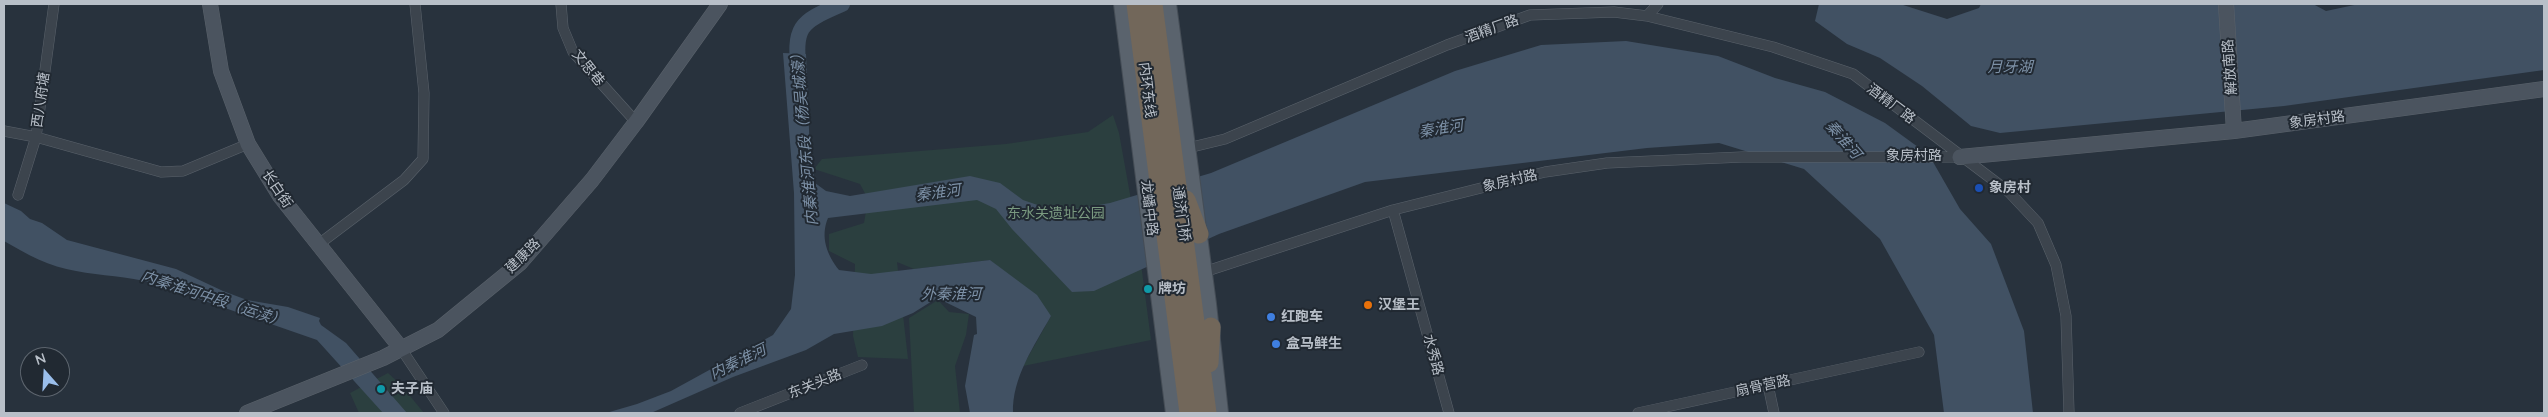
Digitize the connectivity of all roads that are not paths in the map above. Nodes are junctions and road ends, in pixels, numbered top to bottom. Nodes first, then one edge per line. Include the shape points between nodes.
1 (54, 4) edge
2 (210, 4) edge
3 (415, 4) edge
4 (560, 4) edge
5 (720, 4) edge
6 (1122, 4) edge
7 (1136, 4) edge
8 (1153, 4) edge
9 (1168, 4) edge
10 (1658, 4) edge
11 (2226, 4) edge
12 (1647, 16) junction
13 (2544, 89) edge
14 (636, 122) junction
15 (4, 131) edge
16 (2234, 131) junction
17 (36, 137) junction
18 (248, 144) junction
19 (1188, 148) junction
20 (1960, 157) junction
21 (1167, 174) junction
22 (18, 195) dead end
23 (1393, 210) junction
24 (1199, 234) joint
25 (319, 244) junction
26 (1153, 244) joint
27 (1178, 260) junction
28 (1204, 272) junction
29 (1211, 327) joint
30 (1165, 333) junction
31 (400, 347) junction
32 (1919, 352) dead end
33 (862, 365) dead end
34 (1768, 385) junction
35 (1202, 412) edge
36 (247, 413) edge
37 (444, 413) edge
38 (740, 413) edge
39 (1174, 413) edge
40 (1449, 413) edge
41 (1638, 413) edge
42 (1774, 413) edge
43 (2069, 413) edge

1 - 17 street, 西八府塘
2 - 18 street, 长白街 via 221,71
3 - 25 street via 424,93 423,159 404,180
4 - 14 street, 文思巷 via 563,28 573,52
5 - 14 street, 建康路
6 - 21 main road, 龙蟠中路
7 - 21 highway, 内环东线
8 - 21 highway, 内环东线
9 - 19 main road
10 - 12 street
11 - 16 street, 解放南路
12 - 19 street, 酒精厂路 via 1614,12 1530,15 1446,45 1225,139
12 - 20 street, 酒精厂路 via 1774,47 1853,74
13 - 16 street, 象房村路
14 - 31 street, 建康路 via 592,180 520,263 438,330
15 - 17 street
16 - 20 street, 象房村路
17 - 18 street via 160,172 183,171
17 - 22 street, 西八府塘
18 - 25 street, 长白街 via 280,196
19 - 21 main road
20 - 23 street, 象房村路 via 1742,157 1607,163 1545,172
20 - 43 street, 酒精厂路 via 2009,192 2038,223 2056,265 2066,316
21 - 24 highway
21 - 26 highway
21 - 27 highway, 通济门桥
23 - 28 street, 象房村路
23 - 40 street, 水秀路
24 - 27 main road, 龙蟠中路
25 - 31 street, 长白街
26 - 27 main road, 龙蟠中路
27 - 28 main road, 龙蟠中路
27 - 30 main road, 龙蟠中路
27 - 35 highway
28 - 29 main road, 龙蟠中路
29 - 35 highway
30 - 35 highway
30 - 39 main road, 龙蟠中路
31 - 36 street, 建康路 via 383,358
31 - 37 street
32 - 34 street, 扇骨营路
33 - 38 street, 东关头路
34 - 41 street, 扇骨营路
34 - 42 street

